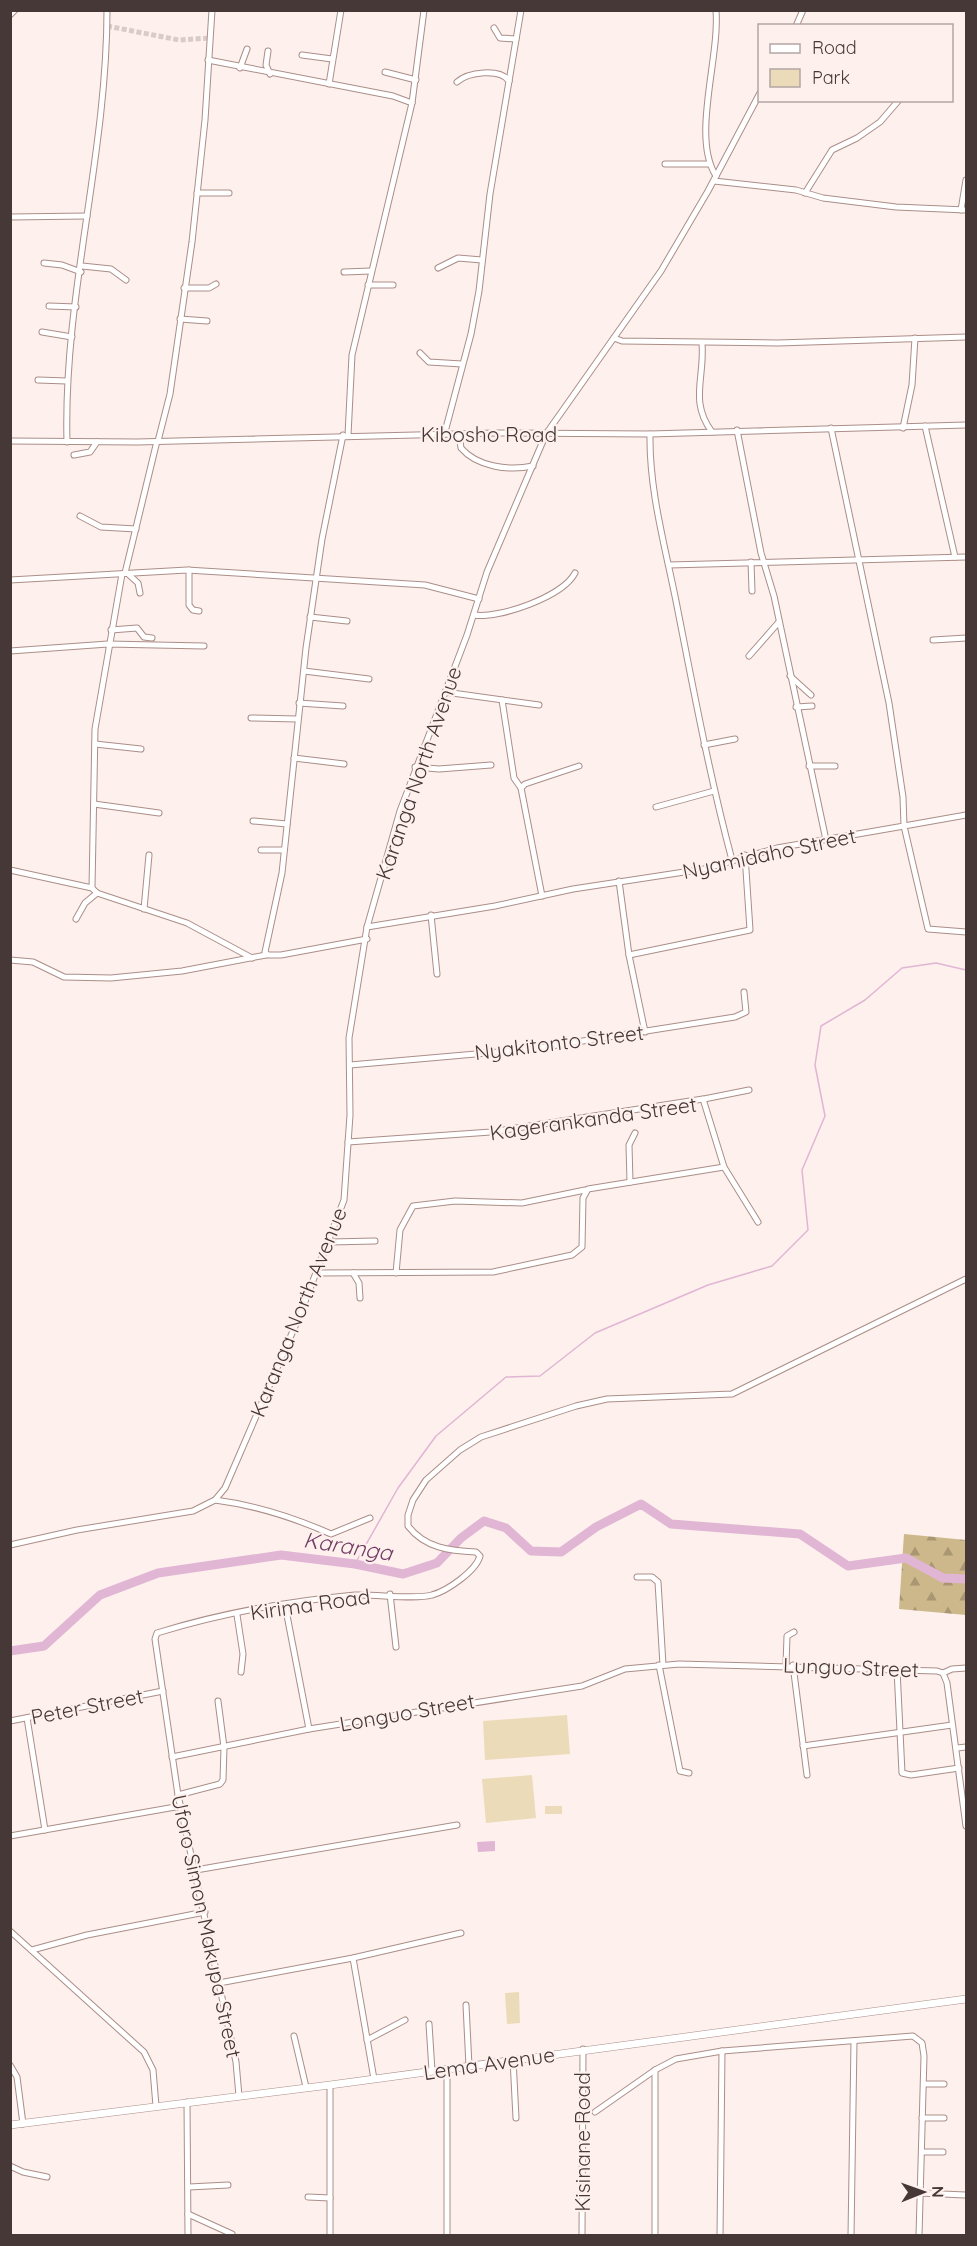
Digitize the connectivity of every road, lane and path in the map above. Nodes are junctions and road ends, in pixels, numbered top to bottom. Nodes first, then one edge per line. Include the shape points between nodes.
1 (15, 10) edge
2 (107, 10) edge
3 (212, 10) edge
4 (341, 10) edge
5 (424, 10) edge
6 (521, 10) edge
7 (716, 10) edge
8 (803, 10) edge
9 (10, 15) edge
10 (797, 24) edge
11 (494, 28) dead end
12 (516, 39) junction
13 (248, 49) dead end
14 (268, 51) dead end
15 (302, 55) dead end
16 (332, 59) junction
17 (208, 60) junction
18 (240, 68) junction
19 (385, 72) dead end
20 (270, 74) junction
21 (416, 80) junction
22 (509, 81) junction
23 (457, 82) dead end
24 (329, 84) junction
25 (758, 95) edge
26 (897, 102) edge
27 (412, 103) junction
28 (664, 164) dead end
29 (709, 164) junction
30 (715, 178) junction
31 (966, 180) edge
32 (198, 193) junction
33 (229, 193) dead end
34 (805, 193) junction
35 (964, 210) edge
36 (87, 216) junction
37 (10, 217) edge
38 (482, 260) junction
39 (44, 262) dead end
40 (438, 268) dead end
41 (81, 269) junction
42 (371, 271) junction
43 (344, 272) dead end
44 (126, 280) dead end
45 (216, 284) dead end
46 (368, 285) junction
47 (393, 285) dead end
48 (184, 288) junction
49 (49, 306) dead end
50 (76, 307) junction
51 (180, 319) junction
52 (207, 321) dead end
53 (42, 332) dead end
54 (72, 337) junction
55 (966, 337) edge
56 (614, 338) junction
57 (915, 338) junction
58 (702, 343) junction
59 (420, 353) dead end
60 (462, 364) junction
61 (38, 380) dead end
62 (67, 381) junction
63 (966, 425) edge
64 (925, 426) junction
65 (831, 428) junction
66 (903, 428) junction
67 (737, 430) junction
68 (712, 432) junction
69 (441, 434) junction
70 (459, 434) junction
71 (546, 434) junction
72 (650, 434) junction
73 (345, 435) junction
74 (10, 441) edge
75 (158, 441) junction
76 (67, 442) junction
77 (97, 442) junction
78 (74, 455) dead end
79 (533, 466) junction
80 (80, 516) dead end
81 (135, 529) junction
82 (955, 557) junction
83 (966, 557) edge
84 (858, 559) junction
85 (751, 562) junction
86 (764, 562) junction
87 (669, 565) junction
88 (189, 570) junction
89 (575, 573) dead end
90 (125, 574) junction
91 (10, 580) edge
92 (316, 580) junction
93 (752, 591) dead end
94 (140, 593) dead end
95 (479, 599) junction
96 (199, 611) dead end
97 (474, 615) junction
98 (310, 617) junction
99 (347, 621) dead end
100 (778, 623) junction
101 (111, 630) junction
102 (152, 638) dead end
103 (966, 638) edge
104 (933, 640) dead end
105 (108, 644) junction
106 (204, 646) dead end
107 (10, 651) edge
108 (749, 656) dead end
109 (304, 671) junction
110 (790, 676) junction
111 (369, 679) dead end
112 (445, 692) junction
113 (811, 695) dead end
114 (502, 700) junction
115 (299, 703) junction
116 (539, 705) dead end
117 (343, 706) dead end
118 (812, 706) dead end
119 (796, 707) junction
120 (251, 718) dead end
121 (297, 719) junction
122 (735, 739) dead end
123 (94, 744) junction
124 (704, 745) junction
125 (141, 749) dead end
126 (294, 758) junction
127 (344, 764) dead end
128 (491, 765) dead end
129 (579, 766) dead end
130 (809, 766) junction
131 (835, 766) dead end
132 (415, 767) junction
133 (521, 788) junction
134 (714, 791) junction
135 (94, 804) junction
136 (656, 807) dead end
137 (159, 813) dead end
138 (966, 815) edge
139 (253, 821) dead end
140 (286, 824) junction
141 (904, 825) junction
142 (826, 840) junction
143 (261, 850) dead end
144 (284, 850) junction
145 (149, 855) dead end
146 (746, 855) junction
147 (732, 860) junction
148 (10, 870) edge
149 (619, 881) junction
150 (92, 888) junction
151 (97, 893) junction
152 (542, 896) junction
153 (144, 909) junction
154 (431, 915) junction
155 (76, 919) dead end
156 (367, 927) junction
157 (966, 932) edge
158 (367, 939) junction
159 (266, 955) junction
160 (629, 955) junction
161 (252, 958) junction
162 (10, 960) edge
163 (437, 974) dead end
164 (744, 992) dead end
165 (645, 1032) junction
166 (350, 1065) junction
167 (749, 1090) dead end
168 (704, 1099) junction
169 (635, 1133) dead end
170 (348, 1142) junction
171 (724, 1167) junction
172 (630, 1182) junction
173 (585, 1190) junction
174 (758, 1222) dead end
175 (375, 1241) dead end
176 (330, 1242) junction
177 (316, 1273) junction
178 (353, 1273) junction
179 (396, 1274) junction
180 (966, 1279) edge
181 (360, 1298) dead end
182 (214, 1500) junction
183 (369, 1518) dead end
184 (10, 1545) edge
185 (637, 1577) dead end
186 (390, 1594) junction
187 (285, 1605) junction
188 (237, 1615) junction
189 (794, 1632) dead end
190 (396, 1647) dead end
191 (661, 1665) junction
192 (786, 1665) junction
193 (793, 1665) junction
194 (641, 1667) joint
195 (966, 1668) edge
196 (897, 1669) junction
197 (240, 1672) dead end
198 (943, 1673) junction
199 (163, 1691) junction
200 (218, 1701) dead end
201 (27, 1718) junction
202 (10, 1721) edge
203 (952, 1725) junction
204 (309, 1729) junction
205 (901, 1732) junction
206 (803, 1746) junction
207 (224, 1747) junction
208 (966, 1747) edge
209 (957, 1748) junction
210 (172, 1756) junction
211 (959, 1768) junction
212 (689, 1773) dead end
213 (807, 1775) dead end
214 (178, 1795) junction
215 (965, 1799) edge
216 (181, 1806) junction
217 (457, 1825) dead end
218 (966, 1826) edge
219 (45, 1830) junction
220 (10, 1836) edge
221 (196, 1870) junction
222 (205, 1912) junction
223 (10, 1931) edge
224 (461, 1933) dead end
225 (32, 1950) junction
226 (353, 1958) junction
227 (219, 1983) junction
228 (966, 1999) edge
229 (466, 2005) dead end
230 (405, 2020) dead end
231 (429, 2024) dead end
232 (294, 2036) dead end
233 (368, 2040) junction
234 (854, 2041) junction
235 (583, 2049) junction
236 (722, 2051) junction
237 (513, 2059) junction
238 (10, 2065) edge
239 (469, 2066) junction
240 (447, 2069) junction
241 (655, 2070) junction
242 (432, 2071) junction
243 (374, 2079) junction
244 (924, 2084) junction
245 (944, 2084) dead end
246 (330, 2085) junction
247 (306, 2087) junction
248 (239, 2096) junction
249 (187, 2102) junction
250 (156, 2106) junction
251 (595, 2112) dead end
252 (516, 2118) dead end
253 (922, 2118) junction
254 (944, 2118) dead end
255 (23, 2124) junction
256 (10, 2125) edge
257 (922, 2152) junction
258 (944, 2152) dead end
259 (10, 2166) edge
260 (46, 2177) dead end
261 (228, 2186) dead end
262 (189, 2187) junction
263 (920, 2193) junction
264 (966, 2195) edge
265 (308, 2197) dead end
266 (330, 2198) junction
267 (189, 2214) junction
268 (232, 2234) dead end
269 (188, 2235) edge
270 (330, 2235) edge
271 (447, 2235) edge
272 (582, 2235) edge
273 (655, 2235) edge
274 (720, 2235) edge
275 (851, 2235) edge
276 (919, 2235) edge

1 - 9 street
2 - 36 street via 104,76
3 - 17 street
4 - 16 street
5 - 21 street
6 - 12 street
7 - 29 street via 706,138
8 - 10 street
11 - 12 street via 500,38
12 - 22 street
13 - 18 street
14 - 20 street via 266,66
15 - 16 street
16 - 24 street
17 - 18 street
17 - 32 street
18 - 20 street
19 - 21 street
20 - 24 street
21 - 27 street
22 - 23 street via 502,75 483,74 467,75
22 - 38 street
24 - 27 street
25 - 30 street, Karanga North Avenue
26 - 34 street via 880,122 832,150
27 - 42 street
28 - 29 street
29 - 30 street
30 - 34 street
30 - 56 street, Karanga North Avenue via 661,271
31 - 35 street
32 - 33 street
32 - 48 street
34 - 35 street via 896,207
36 - 37 street
36 - 41 street
38 - 40 street via 458,258
38 - 60 street
39 - 41 street
41 - 44 street via 111,269
41 - 50 street
42 - 43 street
42 - 46 street
45 - 48 street via 209,288
46 - 47 street
46 - 73 street via 351,367
48 - 51 street
49 - 50 street
50 - 54 street
51 - 52 street
51 - 75 street via 170,394
53 - 54 street
54 - 62 street
55 - 57 street
56 - 58 street
56 - 71 street, Karanga North Avenue
57 - 58 street
57 - 66 street via 913,378
58 - 68 street via 700,411
59 - 60 street via 429,362
60 - 69 street via 446,428
61 - 62 street
62 - 76 street
63 - 64 street, Kibosho Road
64 - 66 street, Kibosho Road
64 - 82 street
65 - 66 street, Kibosho Road
65 - 67 street, Kibosho Road
65 - 84 street
67 - 68 street, Kibosho Road
67 - 86 street
68 - 72 street, Kibosho Road
69 - 70 street, Kibosho Road
69 - 73 street, Kibosho Road
70 - 71 street, Kibosho Road
70 - 79 street via 461,448 474,458 510,470
71 - 72 street, Kibosho Road
71 - 79 street, Karanga North Avenue
72 - 87 street via 652,474
73 - 75 street, Kibosho Road
73 - 92 street
74 - 76 street, Kibosho Road
75 - 77 street, Kibosho Road
75 - 81 street
76 - 77 street, Kibosho Road
77 - 78 street via 90,452
79 - 95 street, Karanga North Avenue via 502,534
80 - 81 street via 101,527
81 - 90 street
82 - 83 street
82 - 84 street
84 - 86 street
84 - 141 street via 889,703
85 - 86 street
85 - 87 street
85 - 93 street
86 - 100 street
87 - 124 street
88 - 90 street
88 - 92 street
88 - 96 street via 189,605
89 - 97 street via 562,589 541,601 491,616
90 - 91 street
90 - 94 street via 138,583
90 - 101 street
92 - 95 street via 425,585
92 - 98 street
95 - 97 street, Karanga North Avenue
97 - 112 street, Karanga North Avenue
98 - 99 street
98 - 109 street
100 - 108 street
100 - 110 street
101 - 102 street via 137,628
101 - 105 street
103 - 104 street
105 - 106 street
105 - 107 street
105 - 123 street
109 - 111 street
109 - 115 street
110 - 113 street
110 - 119 street
112 - 114 street
112 - 132 street, Karanga North Avenue
114 - 116 street
114 - 133 street via 514,778
115 - 117 street
115 - 121 street
118 - 119 street
119 - 130 street
120 - 121 street
121 - 126 street
122 - 124 street
123 - 125 street
123 - 135 street
124 - 134 street
126 - 127 street
126 - 140 street
128 - 132 street via 439,770
129 - 133 street
130 - 131 street
130 - 142 street
132 - 156 street, Karanga North Avenue
133 - 152 street
134 - 136 street
134 - 147 street
135 - 137 street
135 - 150 street
138 - 141 street, Nyamidaho Street
139 - 140 street
140 - 144 street
141 - 142 street, Nyamidaho Street
141 - 157 street via 928,929
142 - 146 street, Nyamidaho Street
143 - 144 street
144 - 159 street
145 - 153 street
146 - 147 street, Nyamidaho Street
146 - 160 street via 750,930
147 - 149 street, Nyamidaho Street via 704,869
148 - 150 street
149 - 152 street, Nyamidaho Street
149 - 160 street
150 - 151 street
151 - 153 street
151 - 155 street via 85,903
152 - 154 street, Nyamidaho Street
153 - 161 street via 211,933
154 - 156 street, Nyamidaho Street
154 - 163 street
156 - 158 street, Karanga North Avenue
158 - 159 street
158 - 166 street, Karanga North Avenue via 352,1014
159 - 161 street
160 - 165 street
161 - 162 street via 182,971 111,978 64,976 33,962
164 - 165 street, Nyakitonto Street via 744,1014
165 - 166 street, Nyakitonto Street via 532,1049
166 - 170 street, Karanga North Avenue
167 - 168 street
168 - 170 street, Kagerankanda Street via 491,1132
168 - 171 street, Kagerankanda Street
169 - 172 street via 629,1144
170 - 176 street, Karanga North Avenue via 344,1200
171 - 172 street
171 - 174 street, Kagerankanda Street
172 - 173 street
173 - 179 street via 522,1203 455,1201 413,1206 400,1230
173 - 179 street via 583,1242 577,1253 493,1272
175 - 176 street
176 - 177 street, Karanga North Avenue
177 - 178 street
177 - 182 street, Karanga North Avenue via 225,1488
178 - 179 street
178 - 181 street via 359,1283
180 - 186 street, Kirima Road via 732,1394 607,1399 481,1437 426,1480 408,1515 413,1533 454,1552 476,1552 480,1559 438,1594
182 - 183 street via 252,1507 331,1534
182 - 184 street via 193,1511
185 - 191 street via 652,1577 658,1582
186 - 187 street, Kirima Road
186 - 190 street
187 - 188 street, Kirima Road
187 - 204 street
188 - 197 street via 243,1654
188 - 199 street, Kirima Road via 157,1633
189 - 192 street via 787,1636
191 - 192 street, Lunguo Street
191 - 194 street, Lunguo Street
191 - 212 street via 680,1771
192 - 193 street, Lunguo Street
193 - 196 street, Lunguo Street
193 - 206 street
194 - 204 street, Longuo Street via 582,1686
195 - 198 street
196 - 198 street, Lunguo Street
196 - 205 street
198 - 203 street, Lunguo Street
199 - 201 street, Peter Street
199 - 210 street, Uforo Simon Makupa Street
200 - 207 street
201 - 202 street, Peter Street
201 - 219 street
203 - 205 street
203 - 209 street, Lunguo Street
204 - 207 street, Longuo Street
205 - 206 street
205 - 211 street via 902,1773
206 - 213 street
207 - 210 street, Longuo Street
207 - 214 street via 222,1782
208 - 209 street
209 - 211 street, Lunguo Street
210 - 214 street, Uforo Simon Makupa Street
211 - 215 street, Lunguo Street
214 - 216 street, Uforo Simon Makupa Street
215 - 218 street, Lunguo Street
216 - 219 street
216 - 221 street, Uforo Simon Makupa Street
217 - 221 street
219 - 220 street
221 - 222 street, Uforo Simon Makupa Street
222 - 225 street
222 - 227 street, Uforo Simon Makupa Street
223 - 225 street
224 - 226 street
225 - 250 street via 144,2052 153,2070
226 - 227 street
226 - 233 street
227 - 248 street, Uforo Simon Makupa Street
228 - 235 main road, Lema Avenue
229 - 239 street
230 - 233 street
231 - 242 street
232 - 247 street
233 - 243 street
234 - 236 street
234 - 244 street via 918,2038 923,2047
234 - 275 street
235 - 237 main road, Lema Avenue
235 - 272 street, Kisinane Road
236 - 241 street via 676,2059
236 - 274 street
237 - 239 main road, Lema Avenue
237 - 252 street
238 - 255 street via 17,2077
239 - 240 main road, Lema Avenue
240 - 242 main road, Lema Avenue
240 - 271 street
241 - 251 street
241 - 273 street
242 - 243 main road, Lema Avenue
243 - 246 main road, Lema Avenue
244 - 245 street
244 - 253 street
246 - 247 main road, Lema Avenue
246 - 266 street
247 - 248 main road, Lema Avenue
248 - 249 main road, Lema Avenue
249 - 250 main road, Lema Avenue
249 - 262 street
250 - 255 main road, Lema Avenue
253 - 254 street
253 - 257 street
255 - 256 main road, Lema Avenue
257 - 258 street
257 - 263 street
259 - 260 street
261 - 262 street
262 - 267 street
263 - 264 street
263 - 276 street
265 - 266 street
266 - 270 street
267 - 268 street
267 - 269 street

